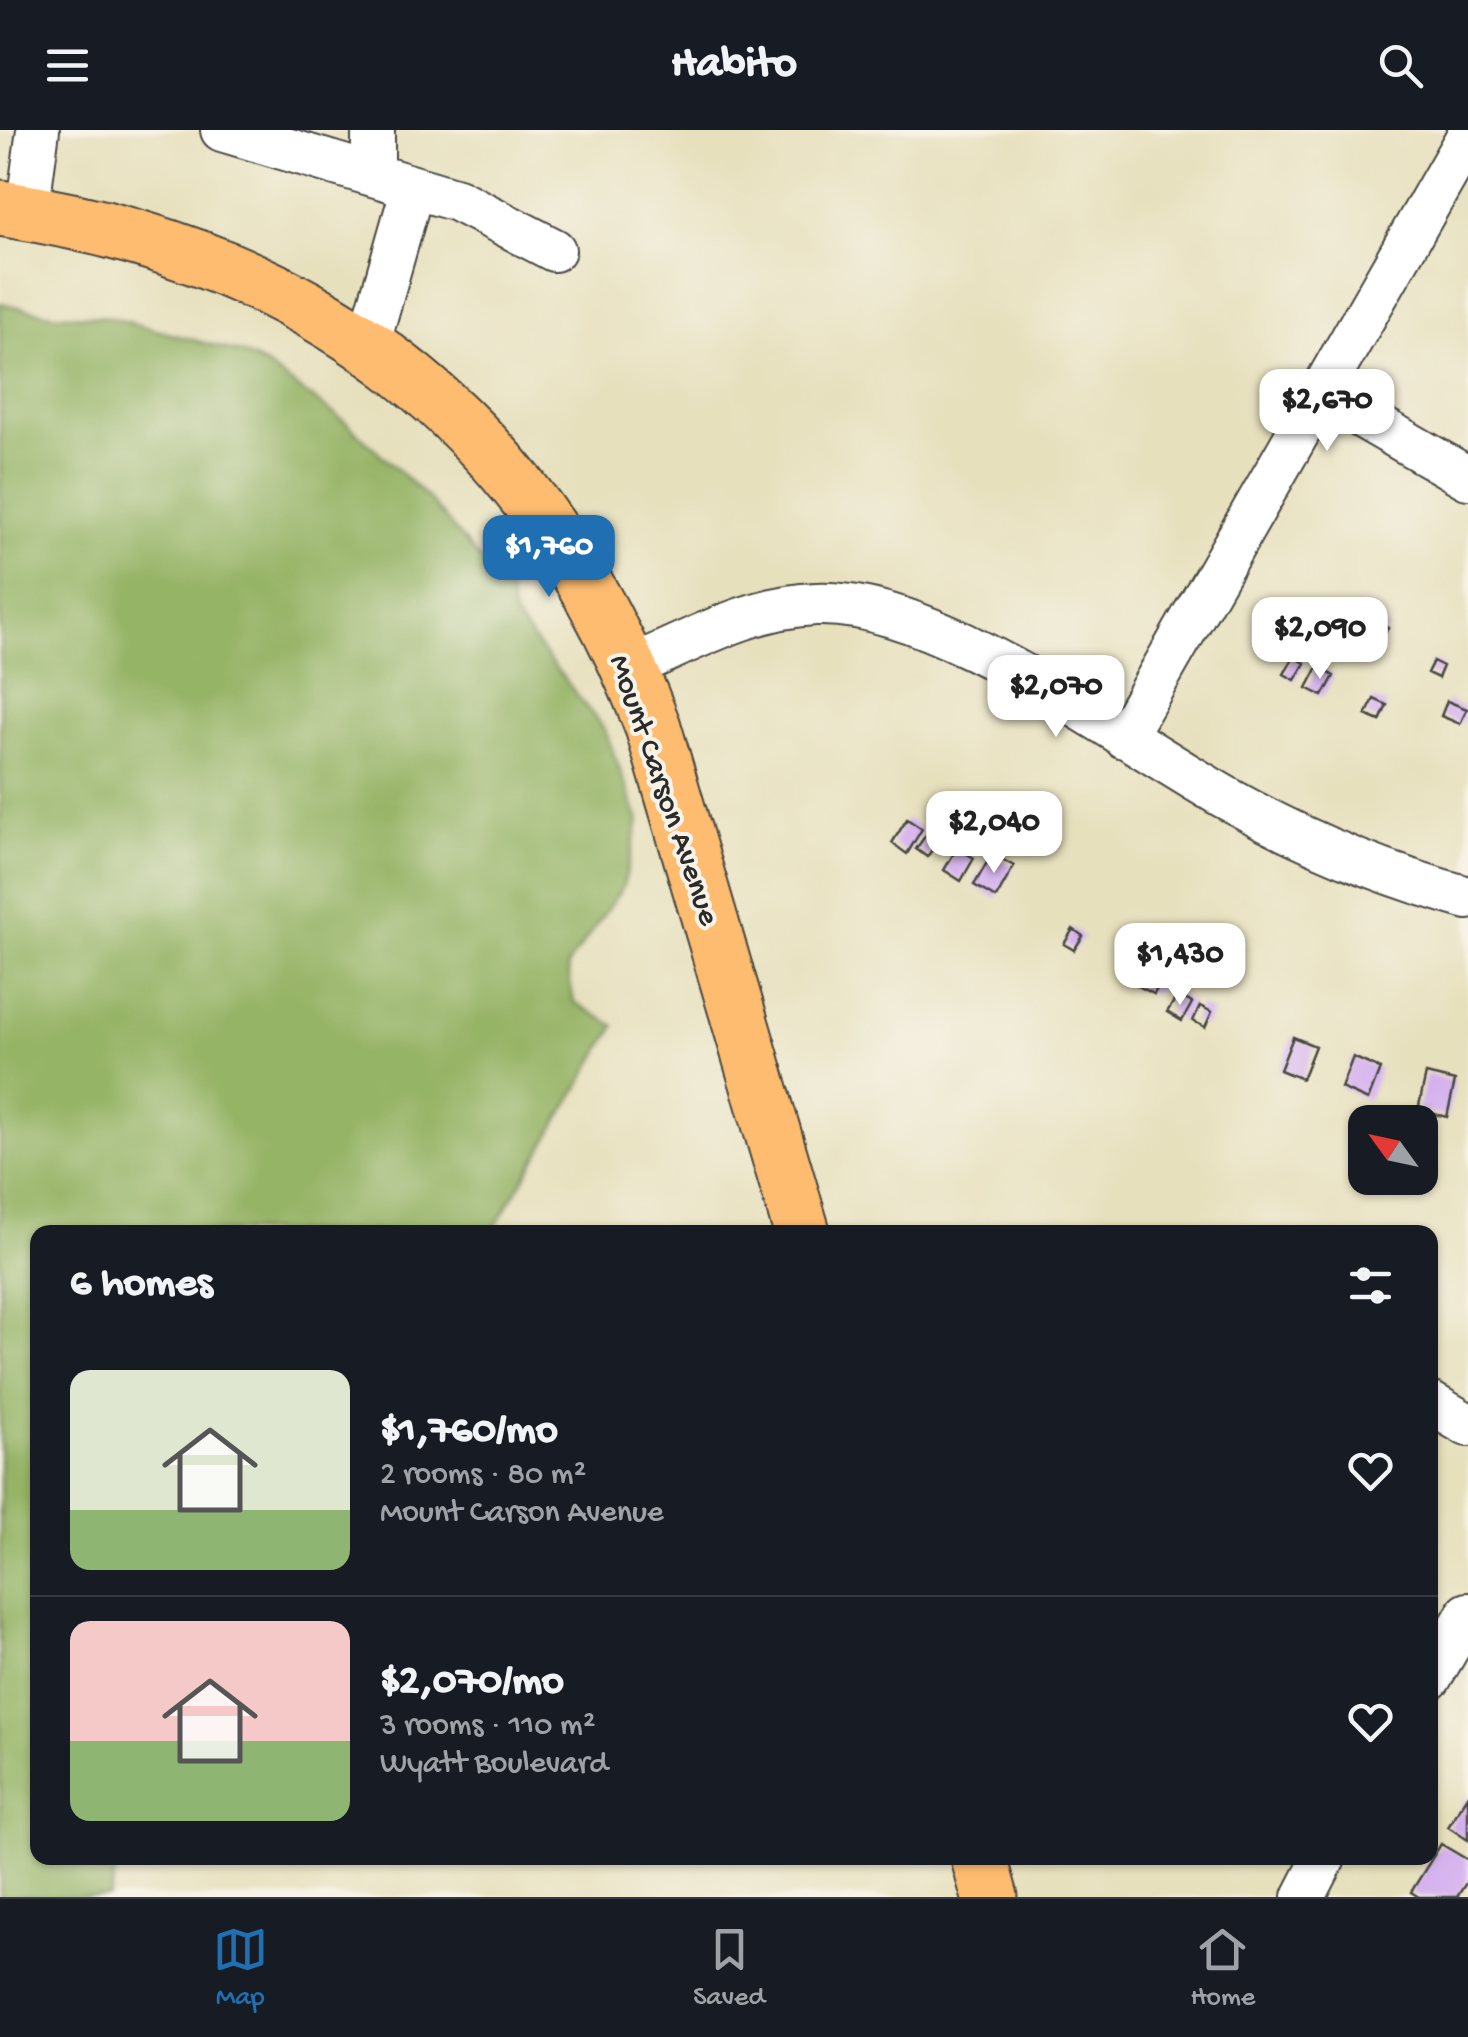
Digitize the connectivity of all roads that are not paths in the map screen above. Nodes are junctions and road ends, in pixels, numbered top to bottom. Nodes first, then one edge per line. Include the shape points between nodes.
1 (38, 130) edge
2 (222, 130) edge
3 (373, 130) edge
4 (1468, 136) edge
5 (272, 138) edge
6 (393, 181) junction
7 (13, 210) edge
8 (554, 250) dead end
9 (368, 345) junction
10 (1320, 393) junction
11 (1468, 478) edge
12 (630, 666) junction
13 (1124, 737) junction
14 (1468, 898) edge
15 (800, 1225) edge
16 (1438, 1408) edge
17 (1468, 1425) edge
18 (1468, 1614) edge
19 (1438, 1665) edge
20 (981, 1865) edge
21 (1320, 1865) edge
22 (990, 1897) edge
23 (1304, 1897) edge

1 - 7 street
2 - 5 street
3 - 6 street
4 - 10 street
5 - 6 street
6 - 8 street via 458,200
6 - 9 street
7 - 9 main road, Mount Carson Avenue via 198,256 272,289
9 - 12 main road, Mount Carson Avenue via 465,424 504,468 586,580
10 - 11 street
10 - 13 street
12 - 13 street via 791,605 850,605 944,634
12 - 15 main road, Mount Carson Avenue via 682,816
13 - 14 street via 1310,840
16 - 17 street
18 - 19 street
20 - 22 main road
21 - 23 street

